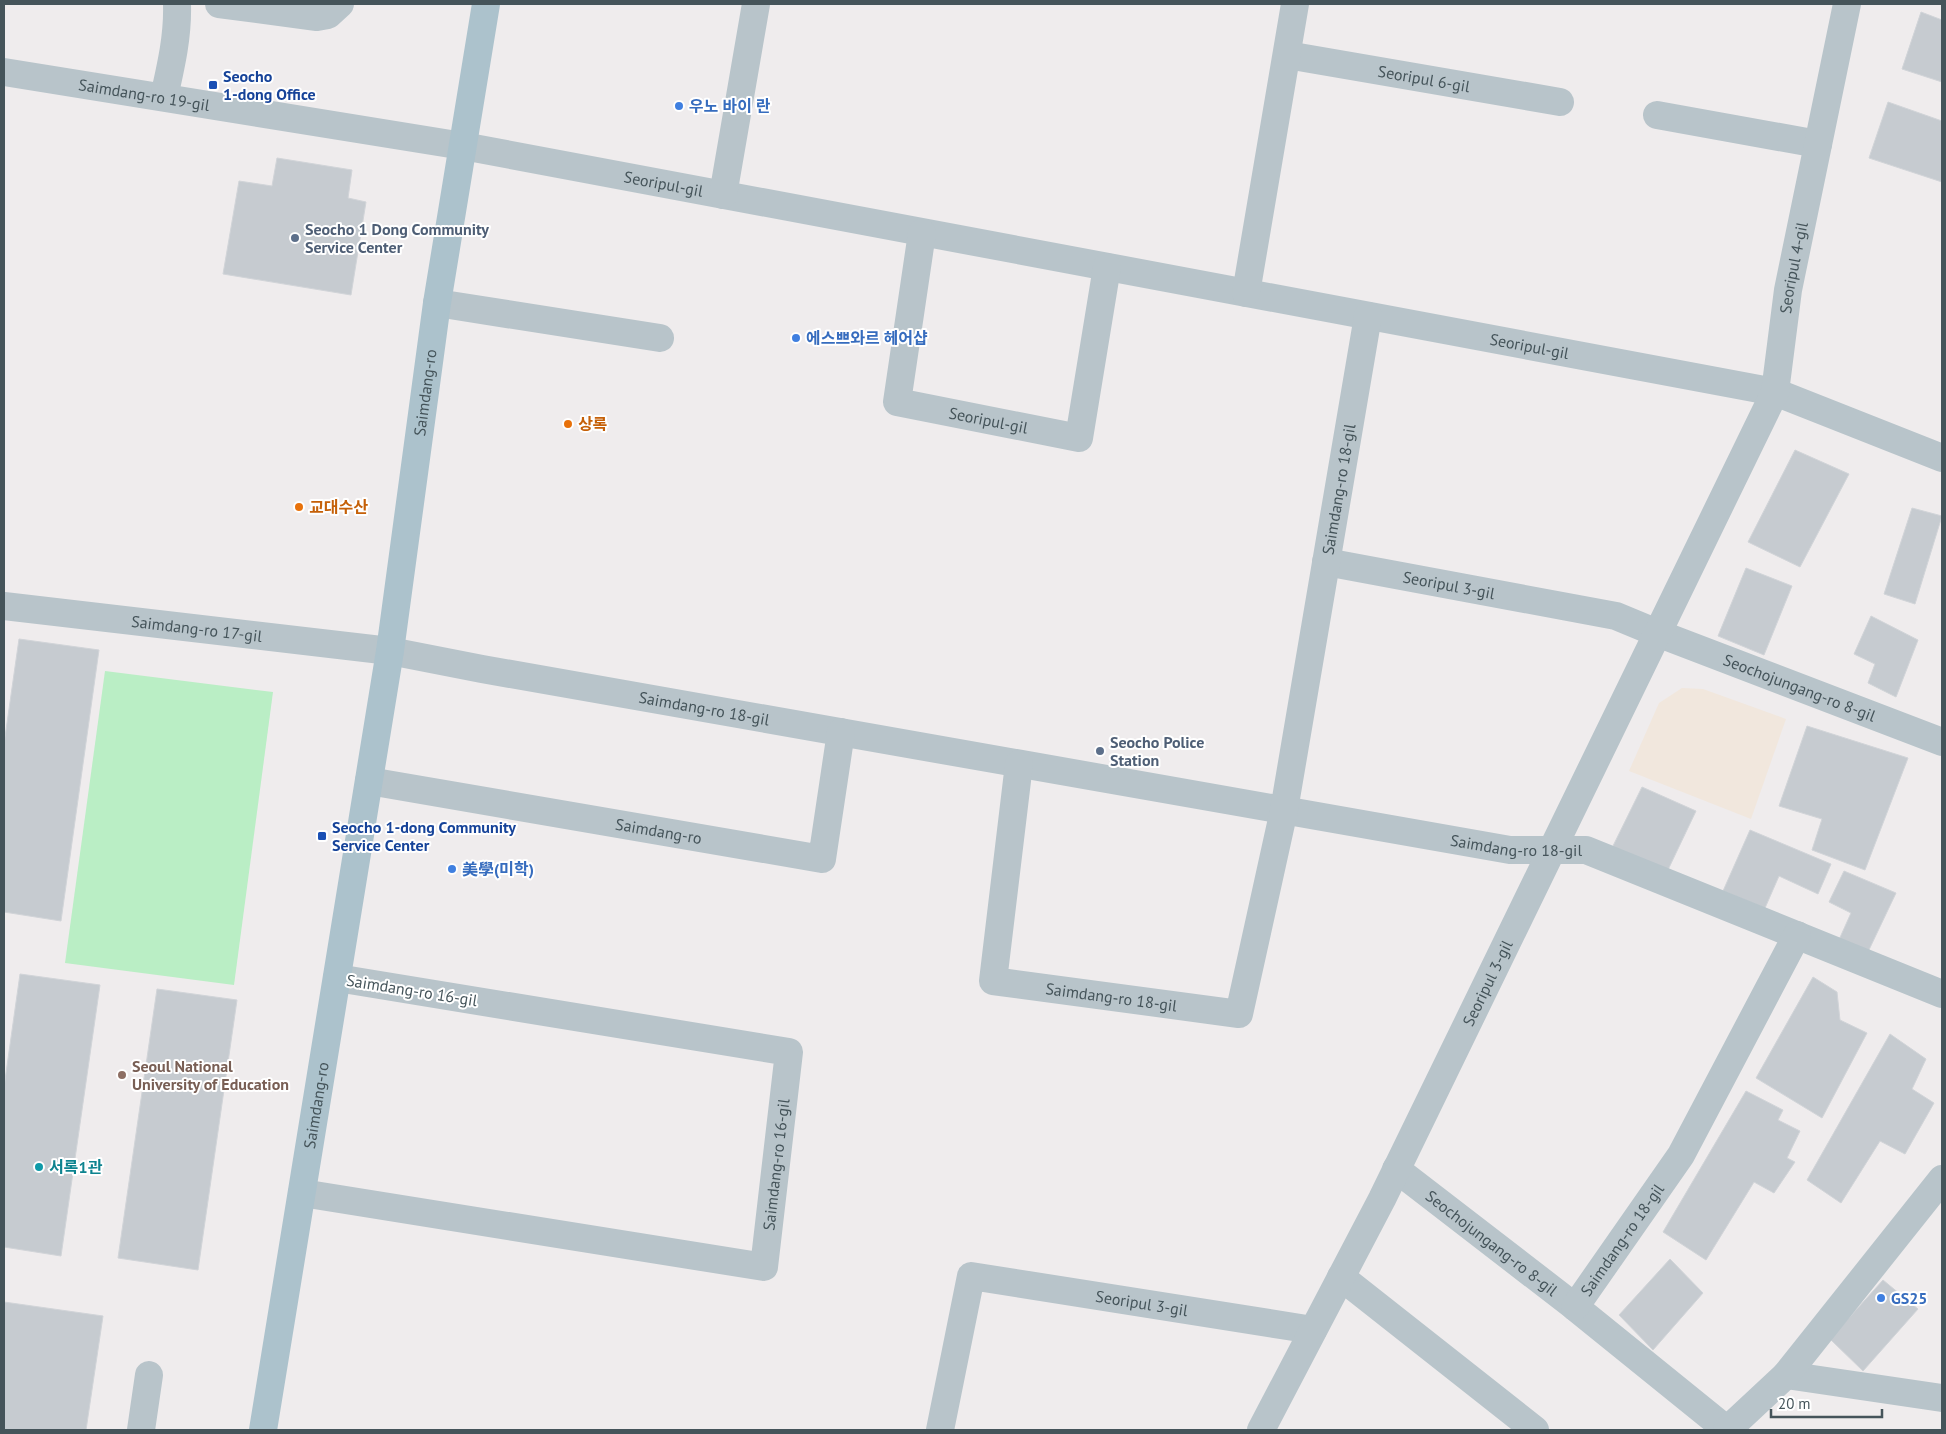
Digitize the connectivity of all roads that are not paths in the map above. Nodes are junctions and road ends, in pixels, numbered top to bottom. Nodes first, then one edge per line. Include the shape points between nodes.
1 (177, 4) edge
2 (219, 4) edge
3 (340, 4) edge
4 (486, 4) edge
5 (756, 4) edge
6 (1296, 4) edge
7 (1847, 4) edge
8 (1287, 55) junction
9 (4, 72) edge
10 (164, 97) junction
11 (1560, 102) dead end
12 (1657, 115) dead end
13 (1818, 144) junction
14 (463, 146) junction
15 (723, 195) junction
16 (922, 233) junction
17 (1107, 267) junction
18 (1246, 293) junction
19 (437, 303) junction
20 (1368, 316) junction
21 (660, 338) dead end
22 (1775, 392) junction
23 (1942, 458) edge
24 (1326, 562) junction
25 (4, 606) edge
26 (1658, 633) junction
27 (390, 651) junction
28 (841, 732) junction
29 (1942, 742) edge
30 (1019, 764) junction
31 (369, 781) junction
32 (1284, 810) junction
33 (1552, 850) junction
34 (1797, 935) junction
35 (337, 978) junction
36 (1942, 994) edge
37 (1396, 1169) junction
38 (1942, 1179) edge
39 (302, 1193) junction
40 (1341, 1277) junction
41 (1575, 1307) junction
42 (1313, 1330) junction
43 (149, 1375) dead end
44 (1786, 1375) junction
45 (1942, 1398) edge
46 (141, 1430) edge
47 (263, 1430) edge
48 (940, 1430) edge
49 (1261, 1430) edge
50 (1535, 1430) edge
51 (1727, 1430) edge

1 - 10 street via 178,24
2 - 3 street via 317,17 328,15
4 - 14 main road, Saimdang-ro
5 - 15 street
6 - 8 street
7 - 13 street, Seoripul 4-gil
8 - 11 street, Seoripul 6-gil
8 - 18 street
9 - 10 street, Saimdang-ro 19-gil
10 - 14 street, Saimdang-ro 19-gil
12 - 13 street
13 - 22 street, Seoripul 4-gil via 1788,290
14 - 15 street, Seoripul-gil
14 - 19 main road, Saimdang-ro
15 - 16 street, Seoripul-gil
16 - 17 street, Seoripul-gil
16 - 17 street, Seoripul-gil via 897,402 1078,438
17 - 18 street, Seoripul-gil
18 - 20 street, Seoripul-gil
19 - 21 street
19 - 27 main road, Saimdang-ro
20 - 22 street, Seoripul-gil
20 - 24 street, Saimdang-ro 18-gil
22 - 23 street, Seoripul-gil
22 - 26 street, Seoripul 3-gil
24 - 26 street, Seoripul 3-gil via 1616,616
24 - 32 street, Saimdang-ro 18-gil
25 - 27 street, Saimdang-ro 17-gil
26 - 29 street, Seochojungang-ro 8-gil
26 - 33 street, Seoripul 3-gil
27 - 28 street, Saimdang-ro 18-gil
27 - 31 main road, Saimdang-ro
28 - 30 street, Saimdang-ro 18-gil
28 - 31 street, Saimdang-ro via 822,859
30 - 32 street, Saimdang-ro 18-gil
30 - 32 street, Saimdang-ro 18-gil via 993,981 1239,1014
31 - 35 main road, Saimdang-ro
32 - 33 street, Saimdang-ro 18-gil via 1510,850
33 - 34 street, Saimdang-ro 18-gil via 1586,850
33 - 37 street, Seoripul 3-gil
34 - 36 street, Saimdang-ro 18-gil
34 - 41 street, Saimdang-ro 18-gil via 1681,1154
35 - 39 main road, Saimdang-ro
35 - 39 street, Saimdang-ro 16-gil via 789,1052 764,1267
37 - 40 street, Seoripul 3-gil
37 - 41 street, Seochojungang-ro 8-gil
38 - 44 street, Seochojungang-ro 8-gil
39 - 47 main road, Saimdang-ro
40 - 42 street, Seoripul 3-gil
40 - 50 street
41 - 51 street, Seochojungang-ro 8-gil
42 - 48 street, Seoripul 3-gil via 971,1276
42 - 49 street, Seoripul 3-gil
43 - 46 street
44 - 45 street
44 - 51 street, Seochojungang-ro 8-gil

